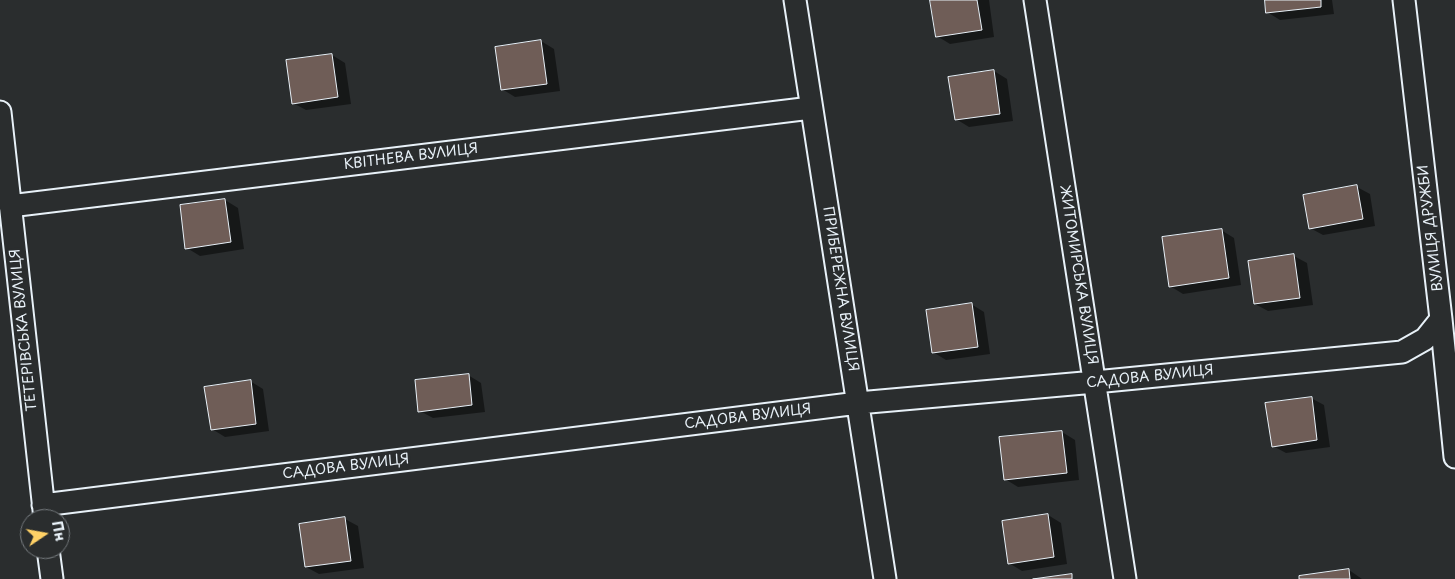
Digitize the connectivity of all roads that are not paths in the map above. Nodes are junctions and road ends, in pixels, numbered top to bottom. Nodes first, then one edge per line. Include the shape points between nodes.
1 (795, 0) edge
2 (1035, 0) edge
3 (1404, 0) edge
4 (811, 108) junction
5 (0, 112) edge
6 (10, 206) junction
7 (1441, 319) junction
8 (1095, 382) junction
9 (858, 403) junction
10 (1455, 457) edge
11 (44, 509) edge
12 (66, 509) edge
13 (49, 559) edge
14 (52, 579) edge
15 (885, 579) edge
16 (1125, 579) edge

1 - 4 street, ПРИБЕРЕЖНА ВУЛИЦЯ
2 - 8 street, ЖИТОМИРСЬКА ВУЛИЦЯ
3 - 7 street, ВУЛИЦЯ ДРУЖБИ
4 - 6 street, КВІТНЕВА ВУЛИЦЯ
4 - 9 street, ПРИБЕРЕЖНА ВУЛИЦЯ
5 - 6 street, ТЕТЕРІВСЬКА ВУЛИЦЯ
6 - 11 street, ТЕТЕРІВСЬКА ВУЛИЦЯ
7 - 8 street, САДОВА ВУЛИЦЯ via 1425,339 1402,352
7 - 10 street, ВУЛИЦЯ ДРУЖБИ
8 - 9 street, САДОВА ВУЛИЦЯ
8 - 16 street, ЖИТОМИРСЬКА ВУЛИЦЯ
9 - 12 street, САДОВА ВУЛИЦЯ
9 - 15 street, ПРИБЕРЕЖНА ВУЛИЦЯ
13 - 14 street

